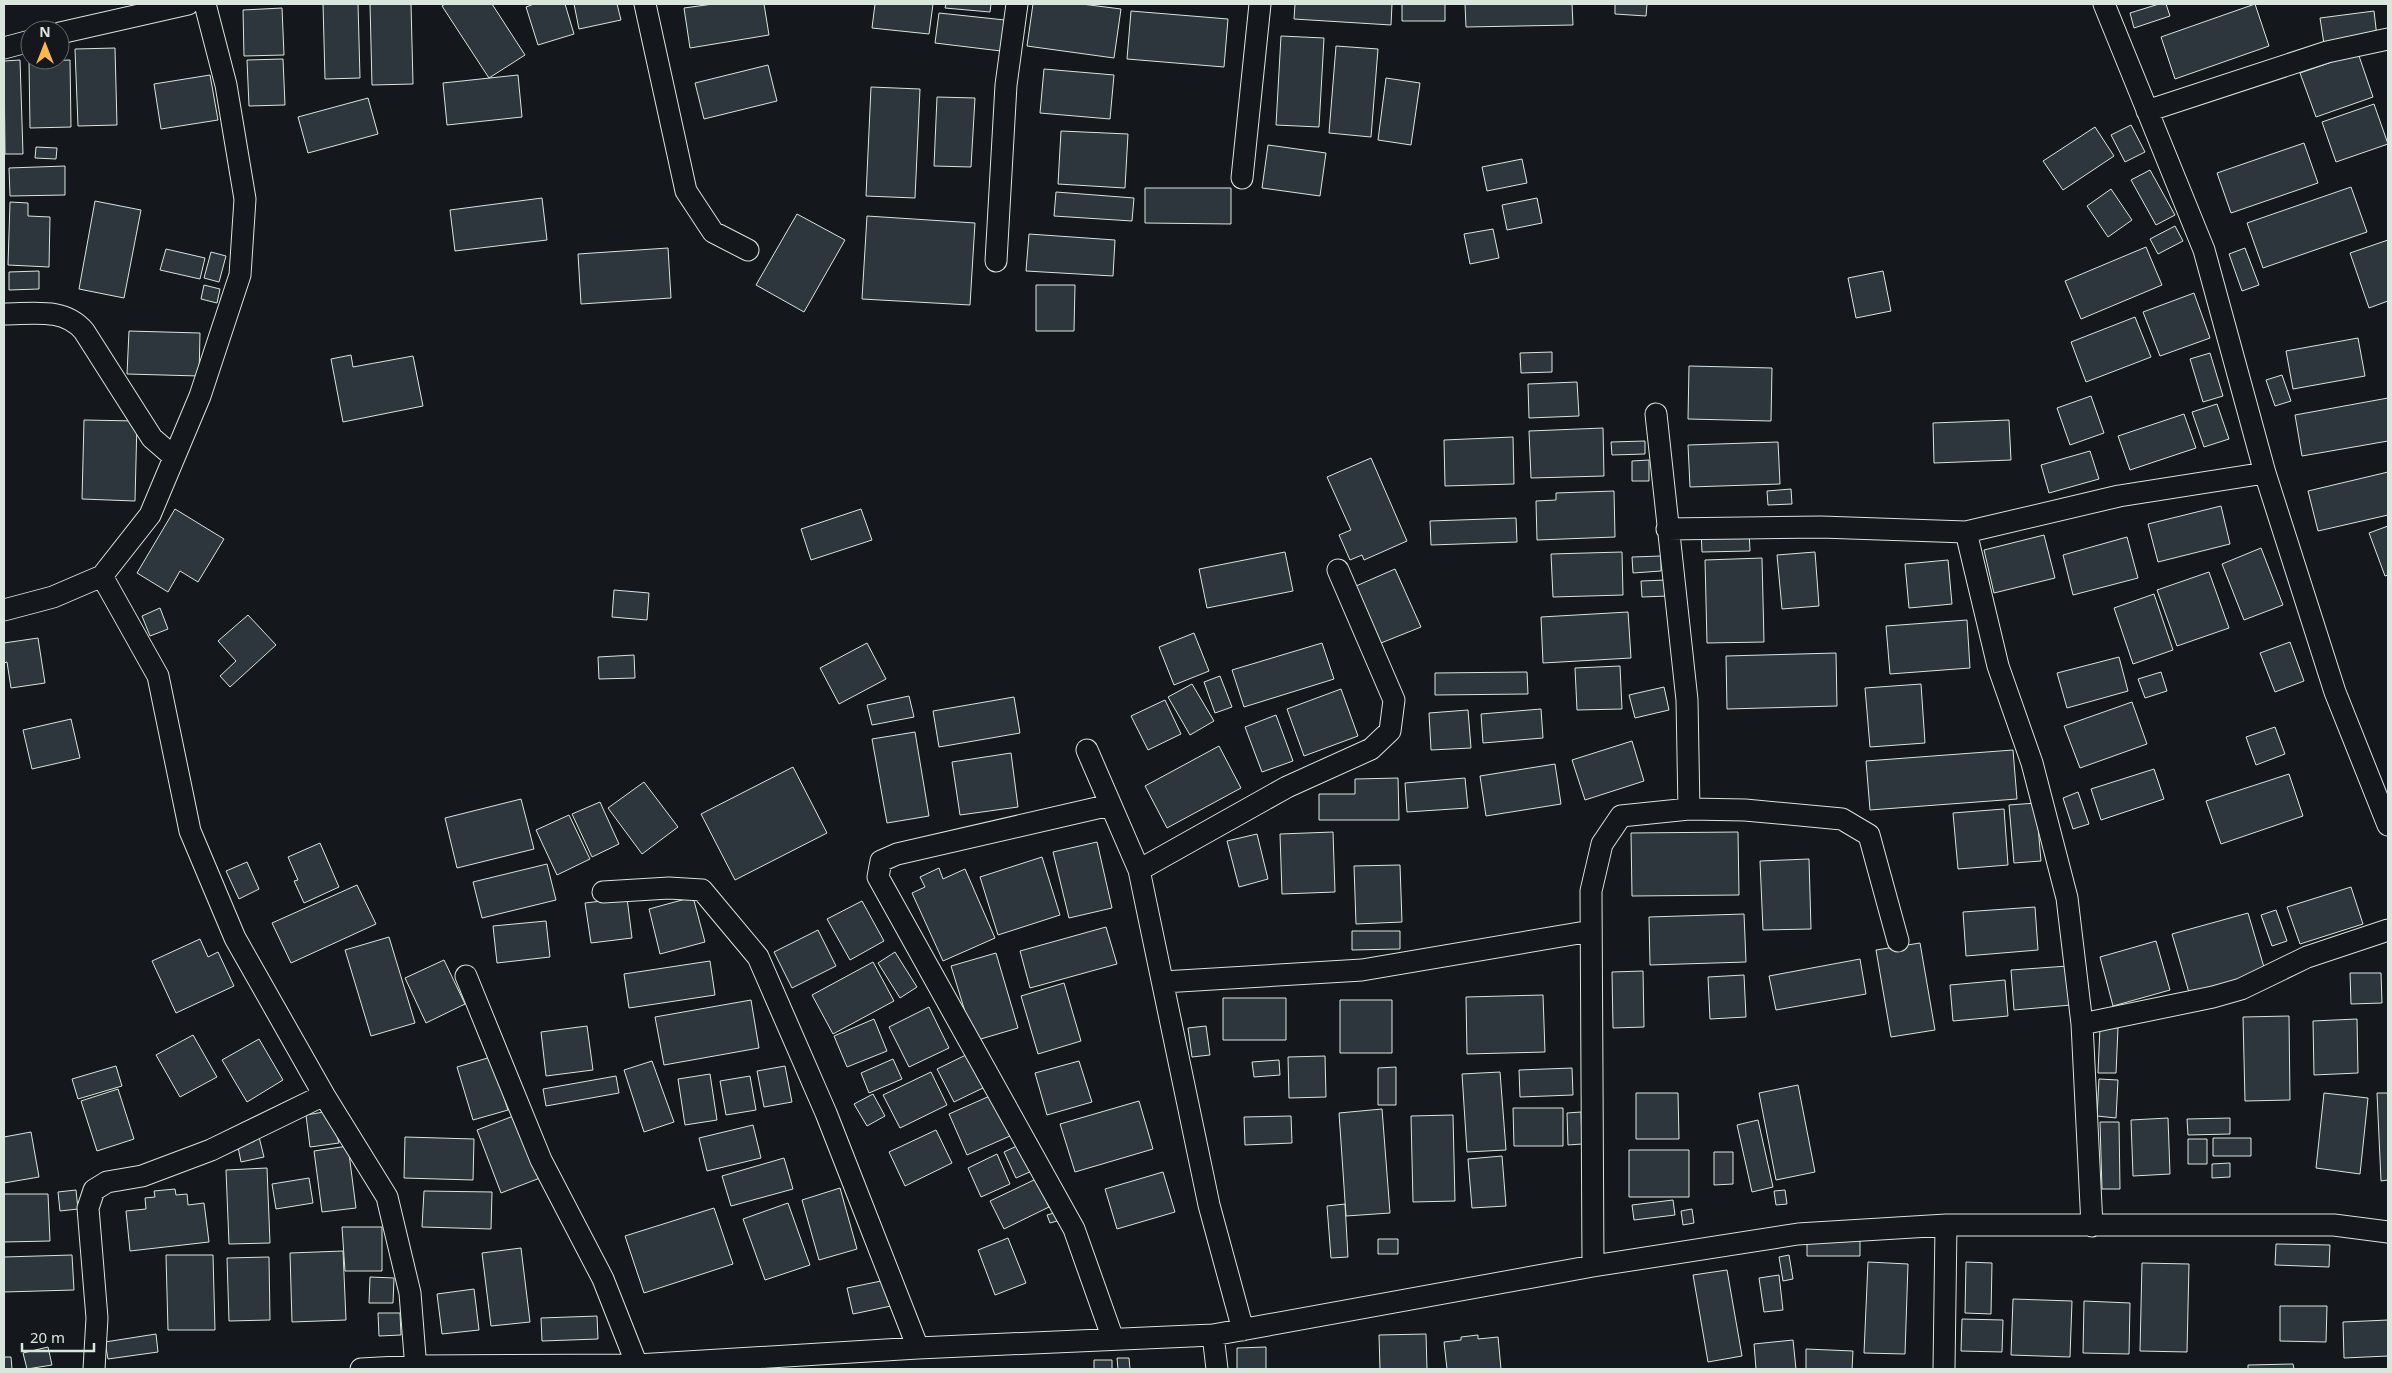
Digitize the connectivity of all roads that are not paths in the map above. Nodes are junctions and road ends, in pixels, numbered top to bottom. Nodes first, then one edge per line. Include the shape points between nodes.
1 (188, 4) edge
2 (205, 4) edge
3 (645, 4) edge
4 (1017, 4) edge
5 (1260, 4) edge
6 (2104, 4) edge
7 (70, 31) edge
8 (2388, 39) edge
9 (20, 44) edge
10 (4, 48) edge
11 (2147, 111) junction
12 (1242, 178) dead end
13 (748, 250) dead end
14 (996, 261) dead end
15 (4, 314) edge
16 (1656, 414) dead end
17 (174, 458) junction
18 (2265, 474) junction
19 (1667, 528) junction
20 (1966, 532) junction
21 (1338, 570) dead end
22 (102, 576) junction
23 (4, 610) edge
24 (1087, 750) dead end
25 (1110, 805) junction
26 (1689, 809) junction
27 (2388, 825) edge
28 (1139, 870) junction
29 (603, 892) dead end
30 (2388, 930) edge
31 (1591, 931) junction
32 (1898, 941) dead end
33 (466, 976) dead end
34 (1163, 982) junction
35 (2082, 1024) junction
36 (324, 1095) junction
37 (1946, 1226) junction
38 (2092, 1226) junction
39 (2388, 1232) edge
40 (1593, 1266) junction
41 (1243, 1330) junction
42 (1213, 1335) junction
43 (1113, 1339) junction
44 (918, 1348) junction
45 (637, 1365) junction
46 (416, 1367) edge
47 (94, 1369) edge
48 (361, 1369) edge
49 (1217, 1369) edge
50 (1944, 1369) edge

1 - 7 street
2 - 17 street via 226,85 245,199 240,275 200,396
3 - 13 street via 686,191 713,232
4 - 14 street via 1006,85
5 - 12 street
6 - 11 street
8 - 11 street via 2318,54
9 - 10 street
11 - 18 street via 2204,250
15 - 17 street via 60,314 76,320 152,438
16 - 19 street
17 - 22 street via 150,515
18 - 20 street via 2119,496
18 - 27 street via 2335,692
19 - 20 street via 1820,526
19 - 26 street via 1687,700
20 - 35 street via 1998,666 2032,763 2067,898
21 - 28 street via 1394,700 1390,731 1371,749 1287,787
22 - 23 street via 53,597
22 - 36 street via 158,676 190,832 231,929
24 - 25 street
25 - 28 street
25 - 43 street via 897,854 881,861 878,877 1074,1229
26 - 31 street via 1621,816 1602,844 1591,891
26 - 32 street via 1745,810 1842,819 1869,836
28 - 34 street
29 - 44 street via 669,888 702,890 758,957 826,1113
30 - 35 street via 2307,957 2241,989
31 - 34 street via 1362,970
31 - 40 street
33 - 45 street via 541,1160 603,1278
34 - 41 street via 1209,1205
35 - 38 street
36 - 46 street via 387,1197 410,1293
36 - 47 street via 211,1150 142,1176 107,1182 94,1190 88,1208 97,1318
37 - 38 street
37 - 40 street via 1798,1234
37 - 50 street
38 - 39 street via 2334,1226
40 - 41 street
41 - 42 street
42 - 43 street
42 - 49 street
43 - 44 street
44 - 45 street
45 - 46 street
46 - 48 street

